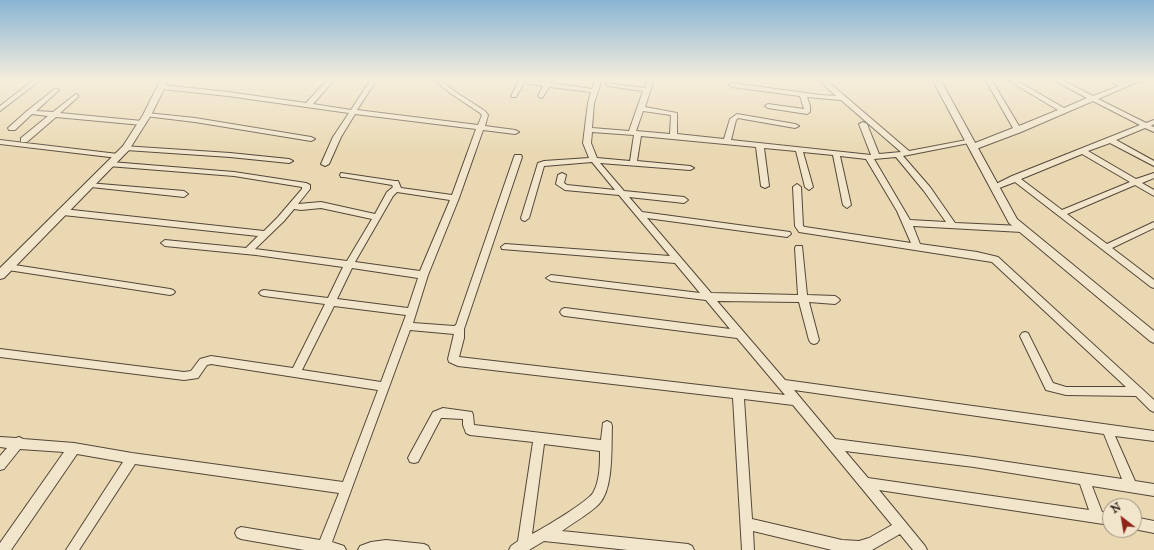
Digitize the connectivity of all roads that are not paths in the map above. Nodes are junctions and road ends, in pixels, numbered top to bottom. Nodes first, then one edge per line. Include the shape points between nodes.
1 (39, 105) edge
2 (66, 105) edge
3 (152, 105) edge
4 (308, 105) edge
5 (358, 105) edge
6 (471, 105) edge
7 (591, 105) edge
8 (641, 105) edge
9 (807, 105) edge
10 (852, 105) edge
11 (950, 105) edge
12 (1004, 105) edge
13 (1054, 105) edge
14 (1078, 105) edge
15 (1104, 105) edge
16 (768, 106) dead end
17 (640, 108) junction
18 (1063, 110) junction
19 (30, 112) junction
20 (354, 112) junction
21 (54, 115) junction
22 (144, 119) junction
23 (1154, 122) edge
24 (863, 124) dead end
25 (480, 126) junction
26 (795, 126) dead end
27 (1145, 126) junction
28 (12, 128) dead end
29 (588, 130) junction
30 (1018, 130) junction
31 (1154, 130) edge
32 (515, 132) dead end
33 (635, 134) junction
34 (674, 136) junction
35 (311, 139) dead end
36 (24, 140) dead end
37 (1110, 140) junction
38 (0, 142) edge
39 (727, 142) junction
40 (971, 144) junction
41 (760, 146) junction
42 (126, 148) junction
43 (799, 150) junction
44 (1082, 151) junction
45 (907, 153) junction
46 (836, 154) junction
47 (898, 155) junction
48 (118, 156) junction
49 (518, 157) dead end
50 (872, 157) junction
51 (594, 160) junction
52 (289, 161) dead end
53 (111, 164) junction
54 (325, 164) dead end
55 (633, 164) junction
56 (1154, 164) edge
57 (690, 168) dead end
58 (562, 175) dead end
59 (1154, 175) edge
60 (344, 176) dead end
61 (1015, 178) junction
62 (1137, 183) junction
63 (91, 184) junction
64 (765, 186) dead end
65 (797, 187) dead end
66 (809, 187) dead end
67 (994, 187) junction
68 (397, 188) junction
69 (621, 193) junction
70 (1154, 193) edge
71 (184, 194) dead end
72 (455, 198) junction
73 (684, 200) dead end
74 (293, 206) junction
75 (848, 206) dead end
76 (63, 212) junction
77 (1061, 213) junction
78 (639, 214) junction
79 (377, 217) junction
80 (525, 218) dead end
81 (908, 224) junction
82 (1154, 225) edge
83 (953, 226) junction
84 (1022, 229) junction
85 (266, 234) junction
86 (787, 234) dead end
87 (165, 243) dead end
88 (917, 246) junction
89 (505, 247) dead end
90 (799, 248) dead end
91 (1106, 248) junction
92 (248, 252) junction
93 (677, 260) junction
94 (349, 265) junction
95 (8, 267) junction
96 (423, 274) junction
97 (0, 275) edge
98 (551, 278) dead end
99 (1154, 284) edge
100 (170, 292) dead end
101 (264, 294) dead end
102 (708, 297) junction
103 (803, 298) junction
104 (835, 300) dead end
105 (330, 303) junction
106 (411, 312) junction
107 (565, 312) dead end
108 (407, 326) junction
109 (458, 329) junction
110 (739, 334) junction
111 (1025, 336) dead end
112 (1154, 338) edge
113 (814, 340) dead end
114 (0, 352) edge
115 (296, 372) junction
116 (781, 384) junction
117 (384, 387) junction
118 (1138, 392) junction
119 (738, 396) junction
120 (796, 401) junction
121 (1154, 407) edge
122 (607, 426) dead end
123 (1108, 429) junction
124 (1154, 436) edge
125 (539, 438) junction
126 (0, 442) edge
127 (19, 442) junction
128 (833, 444) junction
129 (605, 446) junction
130 (74, 448) junction
131 (132, 458) junction
132 (414, 458) dead end
133 (0, 465) edge
134 (1084, 479) junction
135 (866, 483) junction
136 (1131, 486) junction
137 (346, 488) junction
138 (1154, 490) edge
139 (1102, 514) edge
140 (1102, 518) edge
141 (747, 524) junction
142 (1142, 524) edge
143 (901, 526) junction
144 (1154, 526) edge
145 (241, 533) dead end
146 (544, 535) junction
147 (520, 548) edge
148 (324, 549) edge
149 (3, 550) edge
150 (72, 550) edge
151 (340, 550) edge
152 (366, 550) edge
153 (424, 550) edge
154 (688, 550) edge
155 (748, 550) edge
156 (922, 550) edge

1 - 19 street
2 - 21 street
3 - 22 street
4 - 20 street
5 - 20 street
6 - 25 street via 485,115
7 - 29 street
8 - 17 street
9 - 16 street via 807,112
10 - 45 street
11 - 40 street
12 - 30 street
13 - 18 street
14 - 18 street
15 - 27 street
17 - 33 street
17 - 34 street via 675,114
18 - 30 street
19 - 21 street
19 - 28 street
20 - 25 street
20 - 54 street via 337,137
21 - 22 street
21 - 36 street
22 - 35 street via 195,120
22 - 42 street
23 - 27 street
24 - 50 street
25 - 32 street
25 - 72 street
26 - 39 street via 737,116 733,119
27 - 31 street
27 - 37 street
29 - 33 street
29 - 51 street via 587,149
30 - 40 street
33 - 34 street
33 - 55 street
34 - 39 street
37 - 44 street
37 - 56 street
38 - 48 street
39 - 41 street
40 - 45 street
40 - 67 street
41 - 43 street
41 - 64 street
42 - 48 street
42 - 52 street via 230,154
43 - 46 street
43 - 66 street
44 - 61 street
44 - 62 street
45 - 47 street
46 - 50 street
46 - 75 street
47 - 50 street
47 - 83 street via 927,188
48 - 53 street
49 - 109 street
50 - 81 street
51 - 55 street
51 - 69 street
51 - 80 street via 542,164
53 - 63 street
53 - 74 street via 234,174 306,185 306,189
55 - 57 street
58 - 69 street via 562,187
59 - 62 street
60 - 68 street via 395,183
61 - 67 street
61 - 77 street
62 - 70 street
62 - 77 street
63 - 71 street
63 - 76 street
65 - 88 street via 799,226 802,230
67 - 84 street via 1008,215
68 - 72 street
68 - 79 street via 390,194
69 - 73 street
69 - 78 street
72 - 96 street
74 - 79 street via 321,205
74 - 85 street
76 - 85 street
76 - 95 street
77 - 91 street
78 - 86 street
78 - 93 street
79 - 94 street
81 - 83 street
81 - 88 street
82 - 91 street
83 - 84 street
84 - 112 street
85 - 92 street
87 - 92 street
88 - 118 street via 995,259
89 - 93 street
90 - 103 street
91 - 99 street
92 - 94 street
93 - 102 street
94 - 96 street
94 - 105 street
95 - 97 street
95 - 100 street
96 - 106 street
98 - 102 street
101 - 105 street
102 - 103 street
102 - 110 street
103 - 104 street
103 - 113 street
105 - 106 street
105 - 115 street
106 - 108 street
107 - 110 street
108 - 109 street
108 - 117 street
109 - 119 street via 459,338 453,359 458,362
110 - 116 street
111 - 118 street via 1050,387 1066,391
114 - 115 street via 184,376 194,375 202,364 209,360
115 - 117 street
116 - 120 street
116 - 123 street
117 - 137 street
118 - 121 street
119 - 120 street
119 - 141 street
120 - 128 street
122 - 129 street
123 - 124 street
123 - 136 street
125 - 129 street
125 - 132 street via 470,430 468,415 443,413 437,415
125 - 147 street
126 - 127 street
127 - 130 street
127 - 133 street
128 - 134 street
128 - 135 street
129 - 146 street via 603,482 596,499
130 - 131 street
130 - 149 street
131 - 137 street
131 - 150 street
134 - 136 street
134 - 139 street
135 - 140 street
135 - 143 street
136 - 138 street
137 - 148 street
141 - 143 street via 842,546 859,547 871,544
141 - 155 street
142 - 144 street
143 - 156 street
145 - 148 street
146 - 147 street
146 - 154 street
148 - 151 street
152 - 153 street via 376,546

